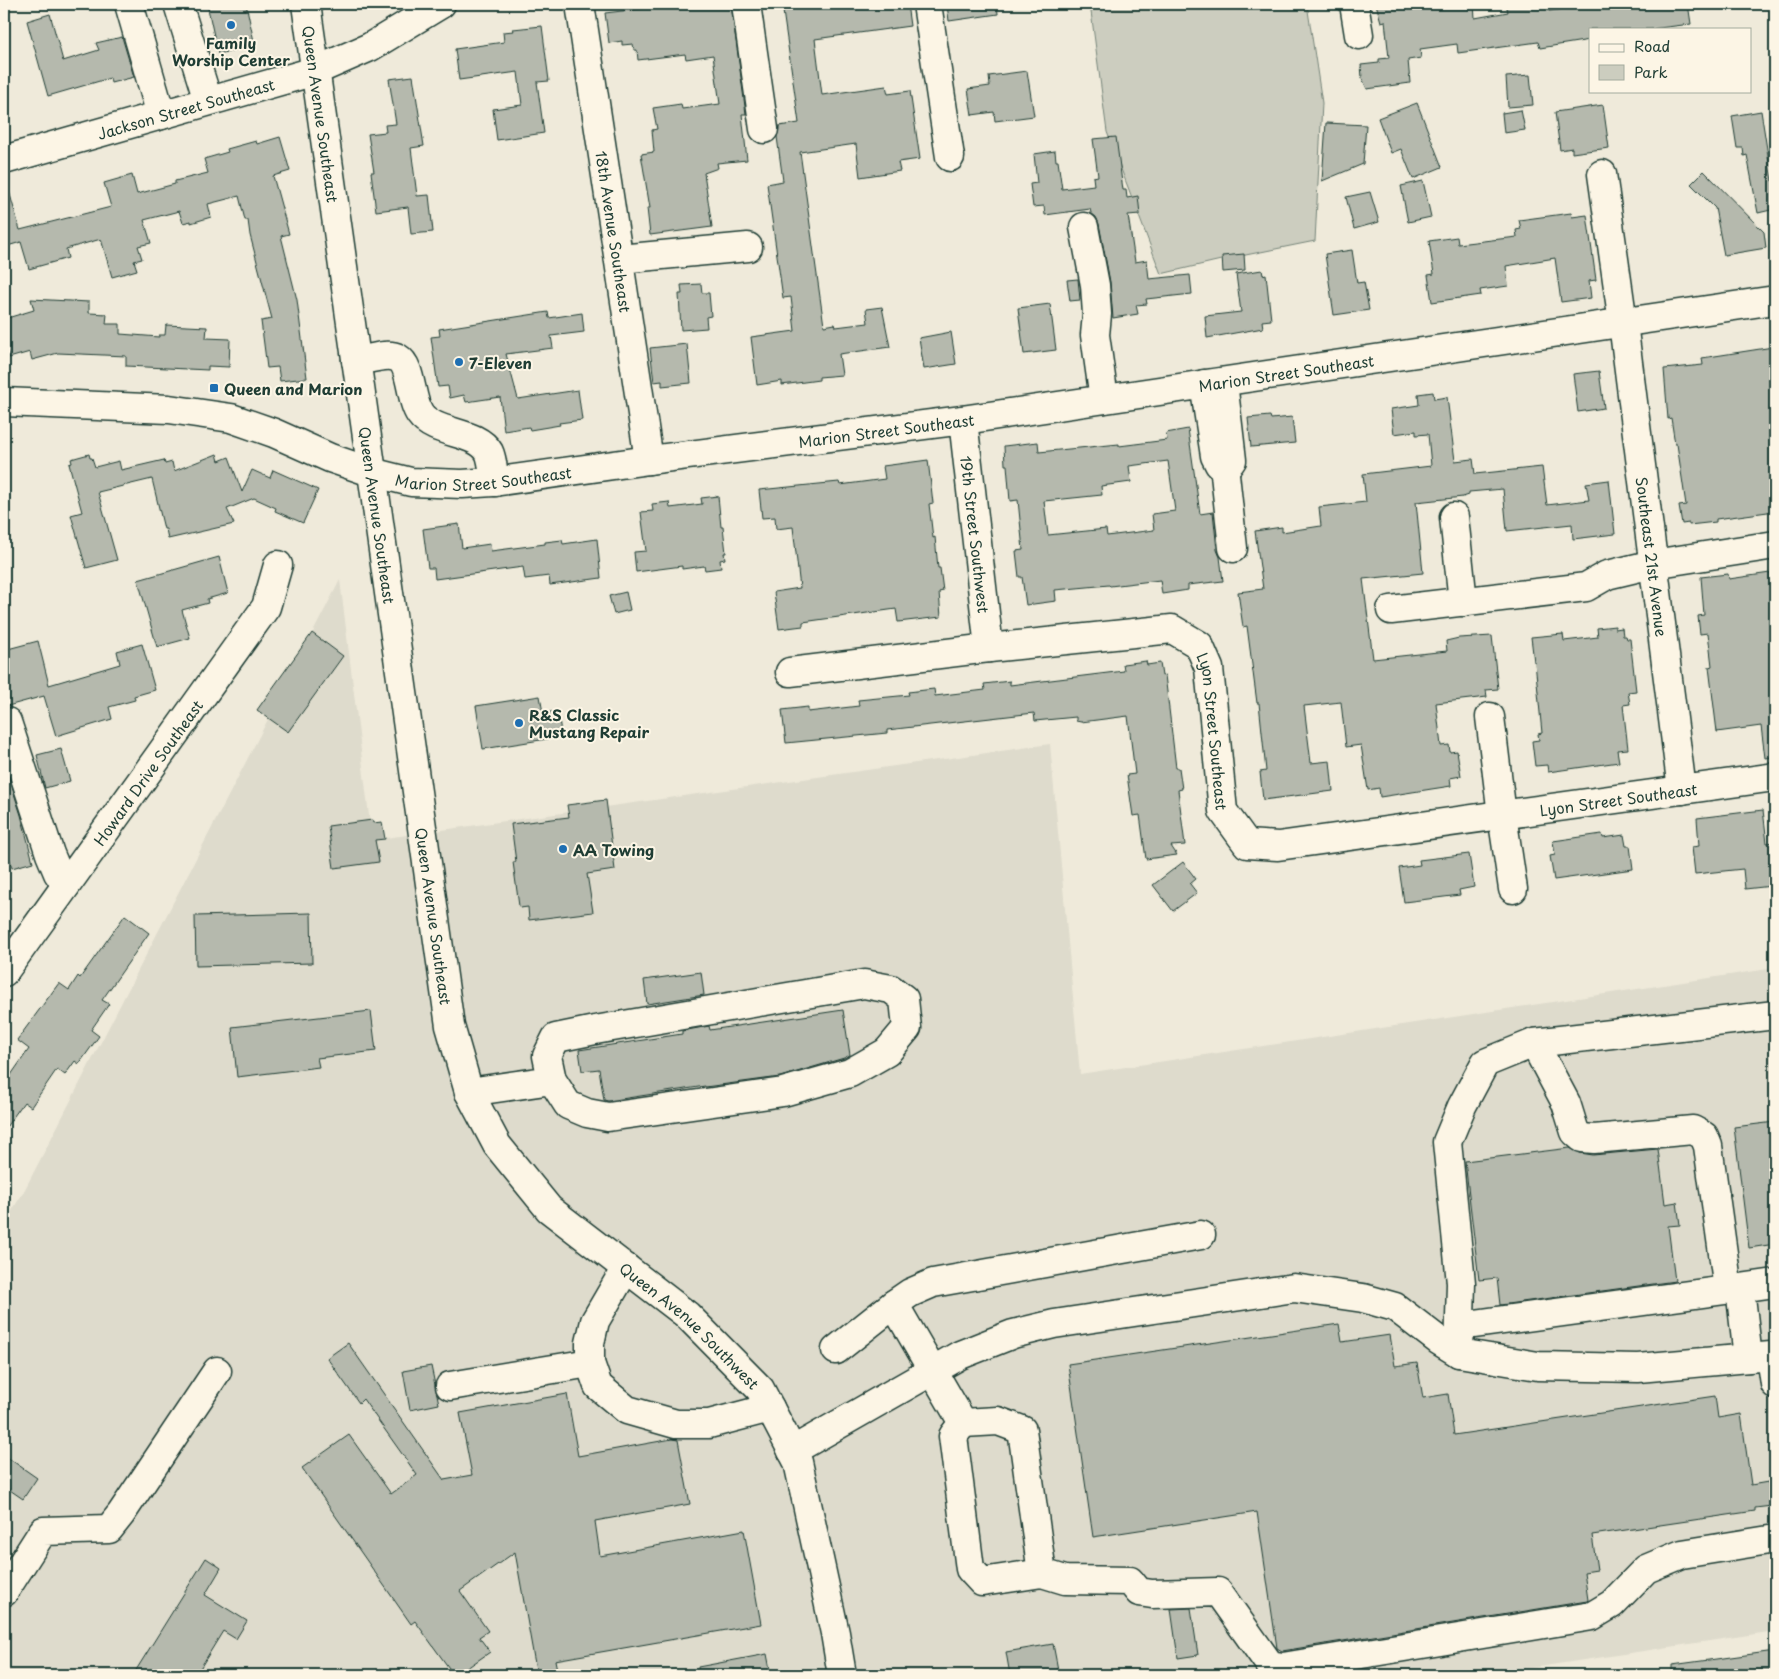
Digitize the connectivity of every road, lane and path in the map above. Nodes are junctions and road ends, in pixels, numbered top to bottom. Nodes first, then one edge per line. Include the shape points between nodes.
1 (129, 4) edge
2 (178, 4) edge
3 (306, 4) edge
4 (441, 4) edge
5 (580, 4) edge
6 (746, 4) edge
7 (927, 4) edge
8 (1354, 4) edge
9 (1359, 35) dead end
10 (315, 71) junction
11 (208, 101) junction
12 (162, 114) junction
13 (764, 129) dead end
14 (950, 157) dead end
15 (4, 160) edge
16 (1602, 174) dead end
17 (1084, 228) dead end
18 (748, 247) dead end
19 (619, 259) junction
20 (1775, 300) edge
21 (1623, 323) junction
22 (356, 362) junction
23 (1214, 383) junction
24 (1104, 399) junction
25 (4, 402) edge
26 (963, 420) junction
27 (649, 460) junction
28 (371, 472) junction
29 (495, 482) junction
30 (1454, 517) dead end
31 (1775, 545) edge
32 (1233, 548) dead end
33 (1653, 564) junction
34 (278, 565) dead end
35 (1463, 602) junction
36 (1391, 610) dead end
37 (989, 648) junction
38 (790, 672) dead end
39 (1490, 717) dead end
40 (7, 722) dead end
41 (1775, 777) edge
42 (1682, 790) junction
43 (1502, 815) junction
44 (66, 885) junction
45 (1514, 889) dead end
46 (4, 972) edge
47 (1775, 1016) edge
48 (450, 1026) joint
49 (1534, 1042) junction
50 (552, 1080) junction
51 (470, 1092) junction
52 (1201, 1235) dead end
53 (626, 1268) junction
54 (1775, 1283) edge
55 (1734, 1288) junction
56 (894, 1304) junction
57 (1460, 1326) junction
58 (836, 1350) dead end
59 (1459, 1353) junction
60 (1765, 1356) edge
61 (590, 1363) junction
62 (217, 1371) dead end
63 (932, 1371) junction
64 (1775, 1384) edge
65 (450, 1386) dead end
66 (770, 1408) junction
67 (963, 1423) junction
68 (792, 1451) junction
69 (1775, 1539) edge
70 (1042, 1573) junction
71 (4, 1592) edge
72 (842, 1675) edge

1 - 12 street
2 - 11 street
3 - 10 street, Queen Avenue Southeast
4 - 10 street, Jackson Street Southeast via 370,47
5 - 19 street, 18th Avenue Southeast
6 - 13 street
7 - 14 street
8 - 9 street
10 - 11 street, Jackson Street Southeast
10 - 22 street, Queen Avenue Southeast
11 - 12 street, Jackson Street Southeast
12 - 15 street, Jackson Street Southeast
16 - 21 street, Southeast 21st Avenue
17 - 24 street via 1096,284 1095,335
18 - 19 street
19 - 27 street, 18th Avenue Southeast
20 - 21 street, Marion Street Southeast
21 - 23 street, Marion Street Southeast
21 - 33 street, Southeast 21st Avenue
22 - 28 street, Queen Avenue Southeast
22 - 29 street via 391,356 399,358 405,365 420,415 485,447 490,454
23 - 24 street, Marion Street Southeast
23 - 32 street via 1232,460 1224,465
24 - 26 street, Marion Street Southeast
25 - 28 street, Marion Street Southeast via 169,409 231,418
26 - 27 street, Marion Street Southeast
26 - 37 street, 19th Street Southwest
27 - 29 street, Marion Street Southeast
28 - 29 street, Marion Street Southeast via 412,482
28 - 48 street, Queen Avenue Southeast
30 - 35 street
31 - 33 street
33 - 35 street via 1607,575 1586,587
33 - 42 street, Southeast 21st Avenue
34 - 44 street, Howard Drive Southeast via 266,606
35 - 36 street
37 - 38 street, Lyon Street Southeast
37 - 43 street, Lyon Street Southeast via 1172,629 1198,645 1209,668 1223,811 1247,844 1278,846
39 - 43 street
40 - 44 street via 50,854
41 - 42 street, Lyon Street Southeast
42 - 43 street, Lyon Street Southeast
43 - 45 street
44 - 46 street, Howard Drive Southeast
47 - 49 street
48 - 51 street, Queen Avenue Southwest
49 - 55 street via 1566,1103 1574,1132 1582,1138 1693,1130 1704,1136
49 - 57 street via 1485,1063 1447,1142 1461,1283
50 - 50 street via 568,1105 608,1117 783,1092 850,1074 887,1052 907,1028 904,999 891,989 864,984 556,1038 547,1056
50 - 51 street
51 - 53 street, Queen Avenue Southwest via 498,1145 549,1209
52 - 56 street via 933,1283
53 - 61 street via 595,1321
53 - 66 street, Queen Avenue Southwest via 687,1315 760,1389
54 - 55 street
55 - 57 street
55 - 60 street
56 - 58 street
56 - 63 street
57 - 59 street
59 - 60 street via 1538,1366 1638,1368
59 - 63 street via 1395,1307 1363,1298 1294,1288 1054,1324 1013,1334 960,1355
60 - 64 street
61 - 65 street
61 - 66 street via 598,1386 627,1410 676,1424 709,1424
62 - 71 street via 109,1529 43,1531
63 - 67 street
63 - 68 street
66 - 68 street, Queen Avenue Southwest
67 - 70 street via 998,1421 1022,1430
67 - 70 street via 953,1436 970,1569 982,1582
68 - 72 street, Queen Avenue Southwest via 798,1462
69 - 70 street via 1682,1554 1646,1569 1612,1604 1592,1616 1283,1668 1270,1664 1218,1592 1152,1594 1139,1592 1130,1581 1066,1580

